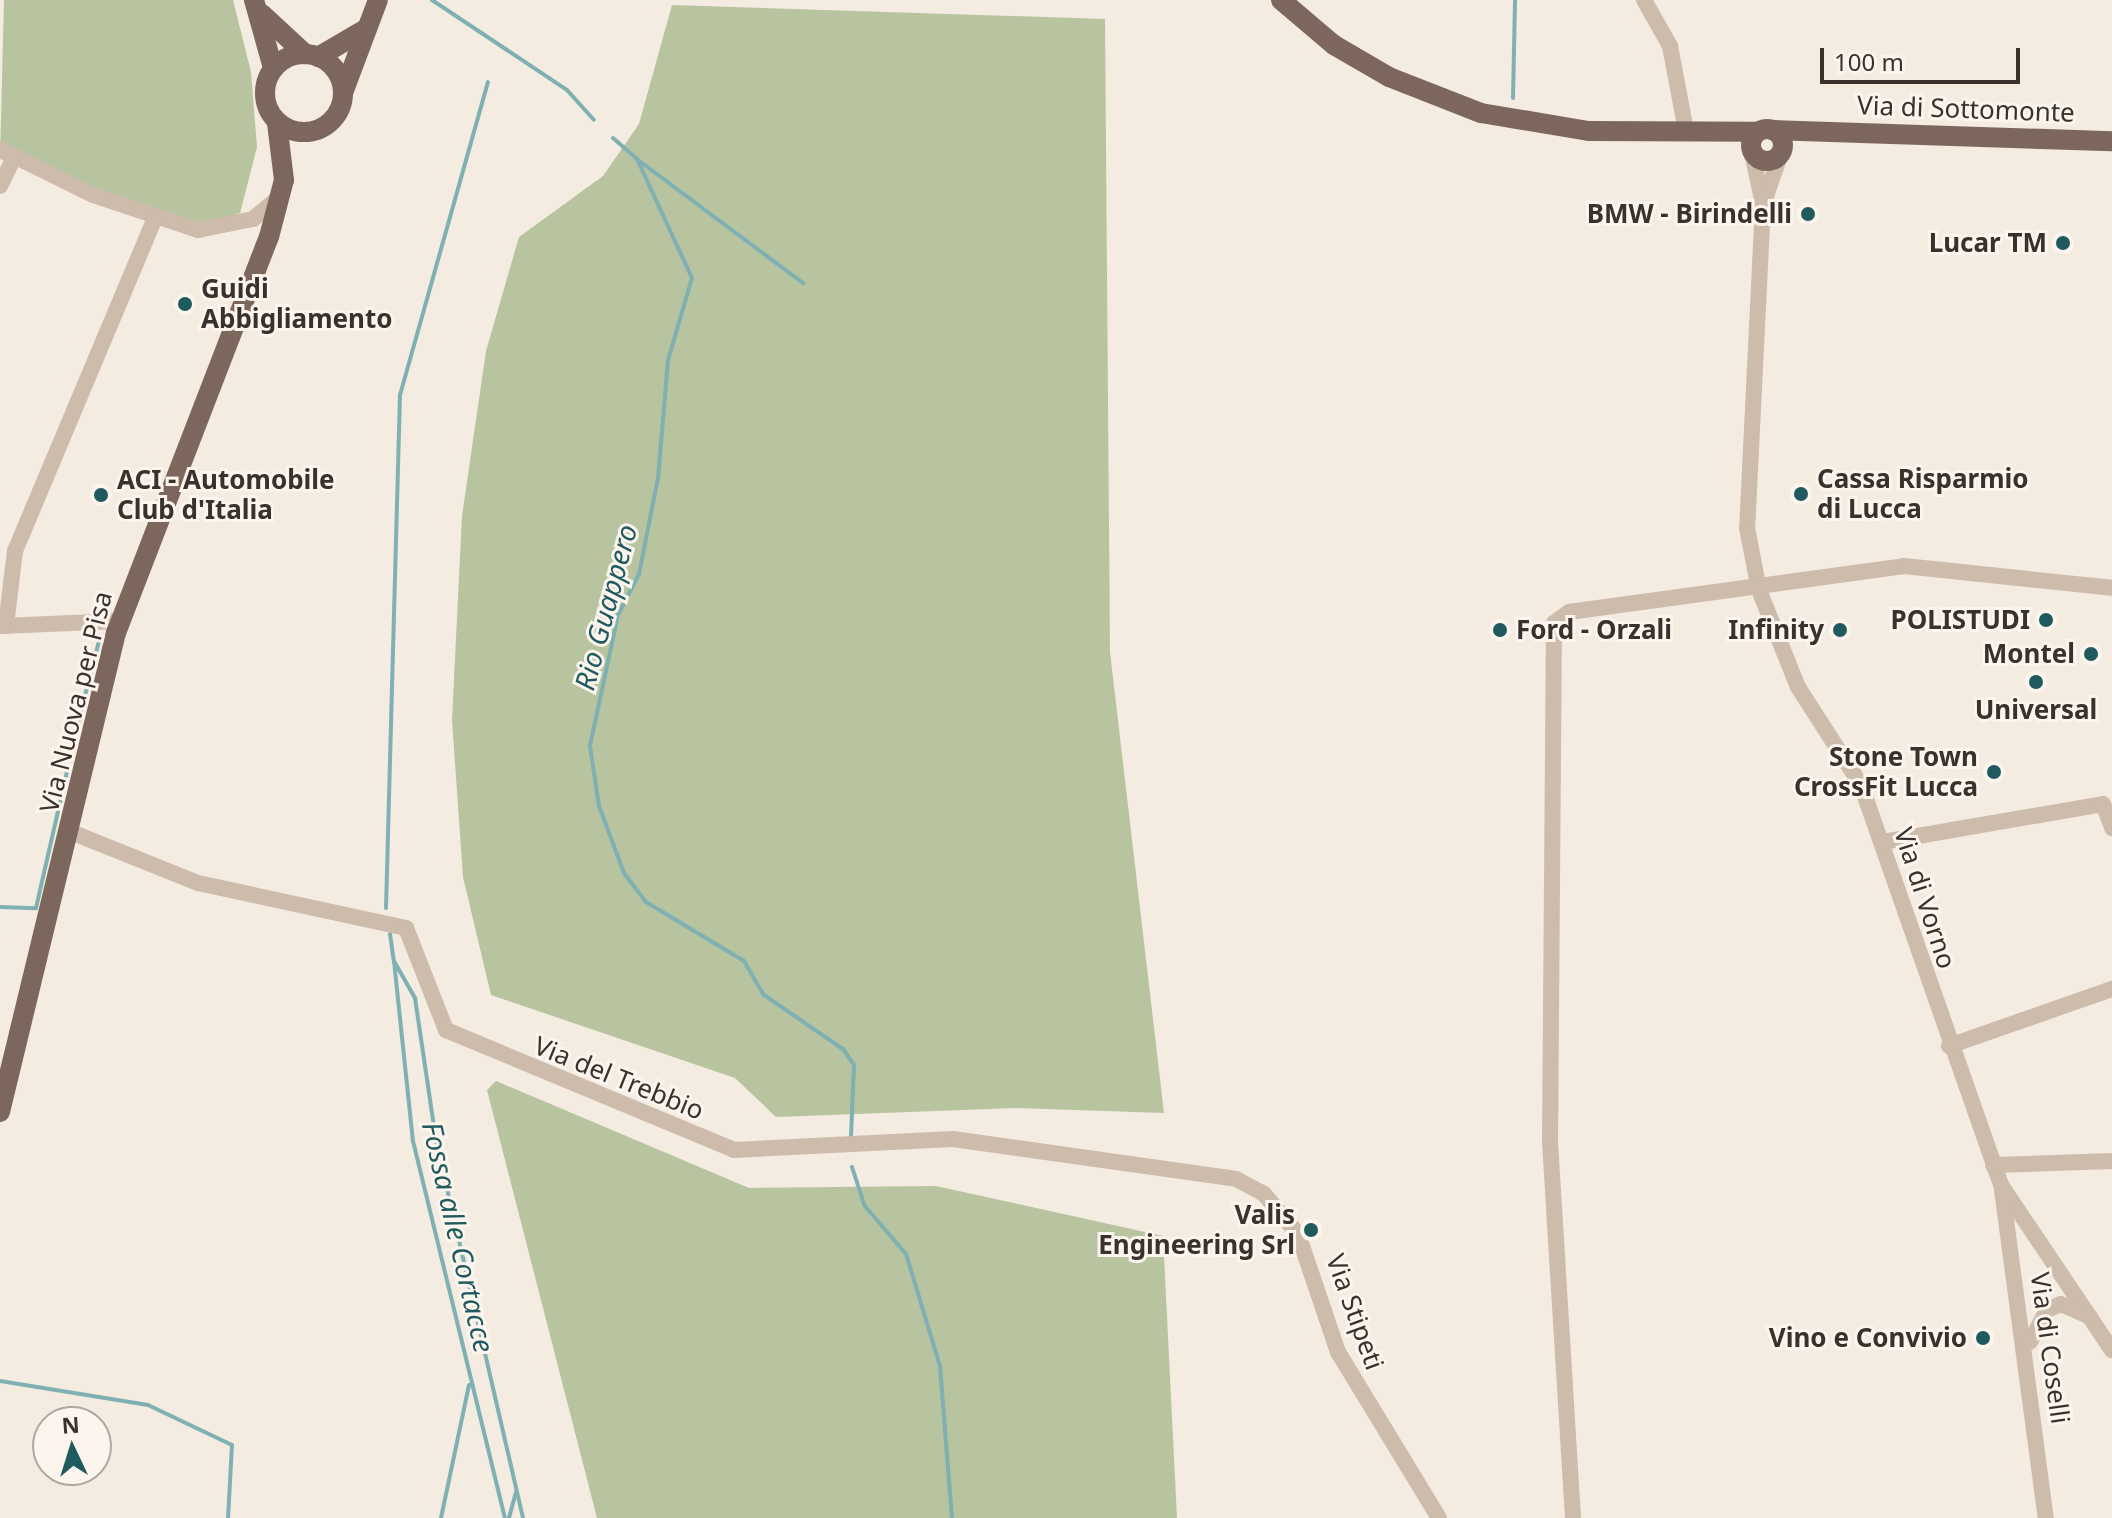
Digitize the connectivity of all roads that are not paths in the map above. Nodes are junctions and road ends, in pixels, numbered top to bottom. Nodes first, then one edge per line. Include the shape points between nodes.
1 (378, 0) edge
2 (1281, 0) edge
3 (1644, 0) edge
4 (254, 2) edge
5 (368, 26) junction
6 (312, 56) junction
7 (273, 68) junction
8 (343, 93) junction
9 (277, 123) junction
10 (318, 130) junction
11 (1692, 132) junction
12 (1819, 133) junction
13 (1760, 138) junction
14 (2112, 141) edge
15 (7, 153) edge
16 (1781, 153) junction
17 (0, 186) edge
18 (282, 188) junction
19 (1763, 204) junction
20 (155, 218) junction
21 (2112, 588) edge
22 (1759, 590) junction
23 (0, 606) edge
24 (120, 621) junction
25 (3, 626) edge
26 (2112, 828) edge
27 (71, 832) junction
28 (1883, 842) junction
29 (2112, 989) edge
30 (1949, 1046) junction
31 (0, 1112) edge
32 (2112, 1161) edge
33 (1993, 1165) junction
34 (1236, 1179) joint
35 (2001, 1185) junction
36 (2091, 1317) junction
37 (2028, 1347) junction
38 (2112, 1350) edge
39 (1439, 1518) edge
40 (1573, 1518) edge
41 (2046, 1518) edge

1 - 5 main road
2 - 11 main road, Via di Sottomonte via 1334,45 1389,77 1481,113 1589,131
3 - 11 street via 1670,46
4 - 6 main road via 275,33
4 - 7 main road
5 - 6 main road
5 - 8 main road
6 - 7 main road
6 - 8 main road via 339,75
7 - 9 main road via 265,99
8 - 10 main road via 336,115
9 - 10 main road via 297,132
9 - 18 main road
10 - 18 main road
11 - 13 main road, Via di Sottomonte
12 - 13 main road, Via di Sottomonte
12 - 14 main road, Via di Sottomonte
12 - 16 main road, Via di Sottomonte
13 - 16 main road via 1781,137
13 - 16 main road, Via di Sottomonte via 1767,161
13 - 19 street, Via di Vorno
15 - 17 street
15 - 20 street
16 - 19 street, Via di Vorno
18 - 20 street via 226,230
18 - 24 main road, Via Nuova per Pisa via 241,324
19 - 22 street, Via di Vorno via 1746,451 1747,528
20 - 25 street via 15,551
21 - 22 street via 1937,566 1872,568
22 - 28 street, Via di Vorno via 1798,687 1861,785
22 - 40 street via 1569,612 1552,629 1550,1143
23 - 25 street
24 - 25 street
24 - 27 main road, Via Nuova per Pisa
26 - 28 street via 2103,804
27 - 31 main road, Via Nuova per Pisa
27 - 34 street, Via del Trebbio via 198,883 406,928 446,1030 734,1150 953,1139
28 - 30 street, Via di Vorno
29 - 30 street
30 - 33 street, Via di Vorno
32 - 33 street
33 - 35 street, Via di Vorno
34 - 39 street, Via Stipeti via 1264,1194 1298,1234 1344,1365
35 - 36 street, Via di Vorno
35 - 37 street, Via di Coselli
36 - 37 street via 2061,1304 2047,1310
36 - 38 street, Via di Vorno
37 - 41 street, Via di Coselli

